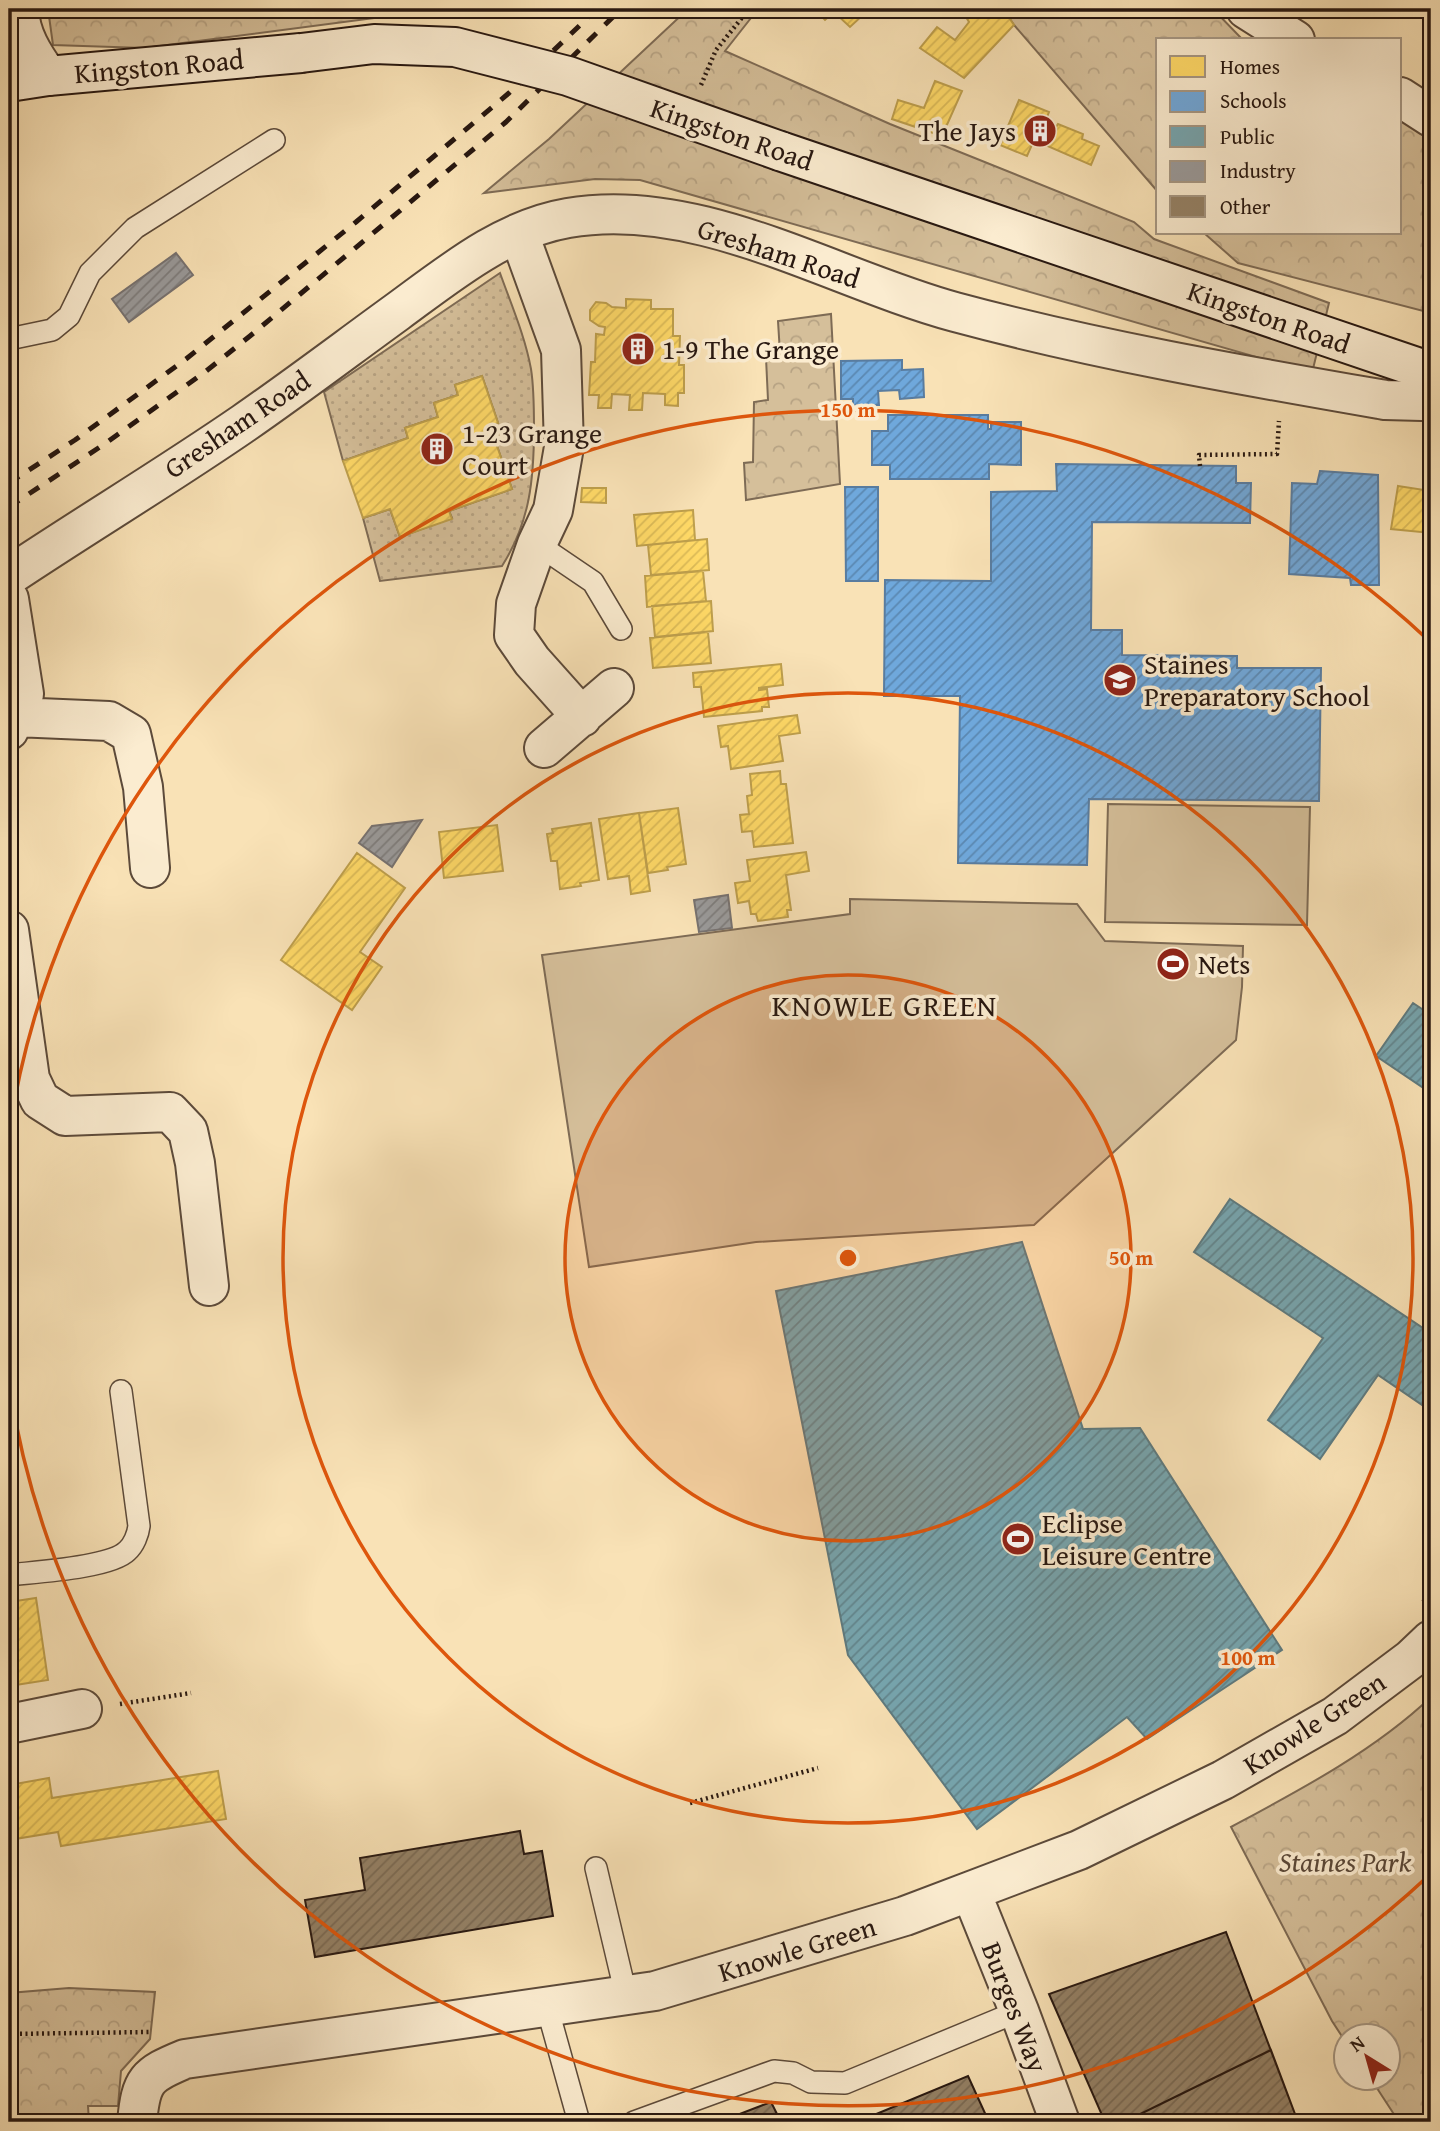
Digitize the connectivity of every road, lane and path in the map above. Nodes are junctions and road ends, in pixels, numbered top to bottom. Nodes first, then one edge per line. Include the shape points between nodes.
1 (19, 9) edge
2 (749, 9) edge
3 (1246, 9) edge
4 (1291, 38) edge
5 (48, 76) junction
6 (9, 82) edge
7 (699, 91) dead end
8 (1402, 98) edge
9 (1431, 117) edge
10 (274, 141) dead end
11 (519, 234) junction
12 (9, 339) edge
13 (1431, 372) edge
14 (1281, 382) junction
15 (1431, 395) edge
16 (1200, 466) dead end
17 (537, 544) junction
18 (9, 576) edge
19 (9, 599) edge
20 (621, 629) dead end
21 (614, 688) dead end
22 (582, 717) junction
23 (12, 724) edge
24 (544, 748) dead end
25 (150, 868) dead end
26 (9, 930) edge
27 (209, 1286) dead end
28 (121, 1391) dead end
29 (9, 1575) edge
30 (1431, 1640) edge
31 (191, 1693) dead end
32 (82, 1709) joint
33 (9, 1724) edge
34 (818, 1768) dead end
35 (690, 1803) dead end
36 (596, 1868) dead end
37 (971, 1892) junction
38 (626, 1995) junction
39 (547, 2007) junction
40 (1019, 2011) junction
41 (154, 2031) dead end
42 (9, 2034) edge
43 (137, 2122) edge
44 (579, 2122) edge
45 (634, 2122) edge
46 (1059, 2122) edge

1 - 5 street via 19,25
2 - 7 path via 716,50
3 - 4 street
5 - 6 street, Kingston Road
5 - 13 street, Kingston Road, bridge via 374,44 455,47 568,76
8 - 9 street
10 - 12 lane via 135,228 90,273 69,316 52,330
11 - 14 street, Gresham Road via 567,218 622,214 672,220 748,238 950,311 1091,346
11 - 17 street via 561,350 564,447 553,510
11 - 18 street, Gresham Road via 472,257 244,423
14 - 15 street, Gresham Road via 1385,400 1422,401
14 - 16 path via 1277,454 1199,456
17 - 20 lane via 593,582
17 - 22 street via 516,604 514,635
19 - 23 street via 24,694
21 - 22 street
22 - 24 street
23 - 25 street via 108,721 131,734 143,787
26 - 27 street via 30,1079 40,1100 65,1116 170,1112 188,1131
28 - 29 lane via 138,1535 127,1551 109,1561
30 - 37 street, Knowle Green via 1335,1716 1223,1780 1079,1850
31 - 32 path
32 - 33 street
34 - 35 path
36 - 38 lane
37 - 38 street, Knowle Green via 827,1941 655,1991
37 - 40 street, Burges Way
38 - 39 street, Knowle Green
39 - 43 street, Knowle Green via 185,2059 160,2069 146,2081
39 - 44 lane
40 - 45 lane via 845,2083 811,2082 774,2071
40 - 46 street, Burges Way
41 - 42 path

